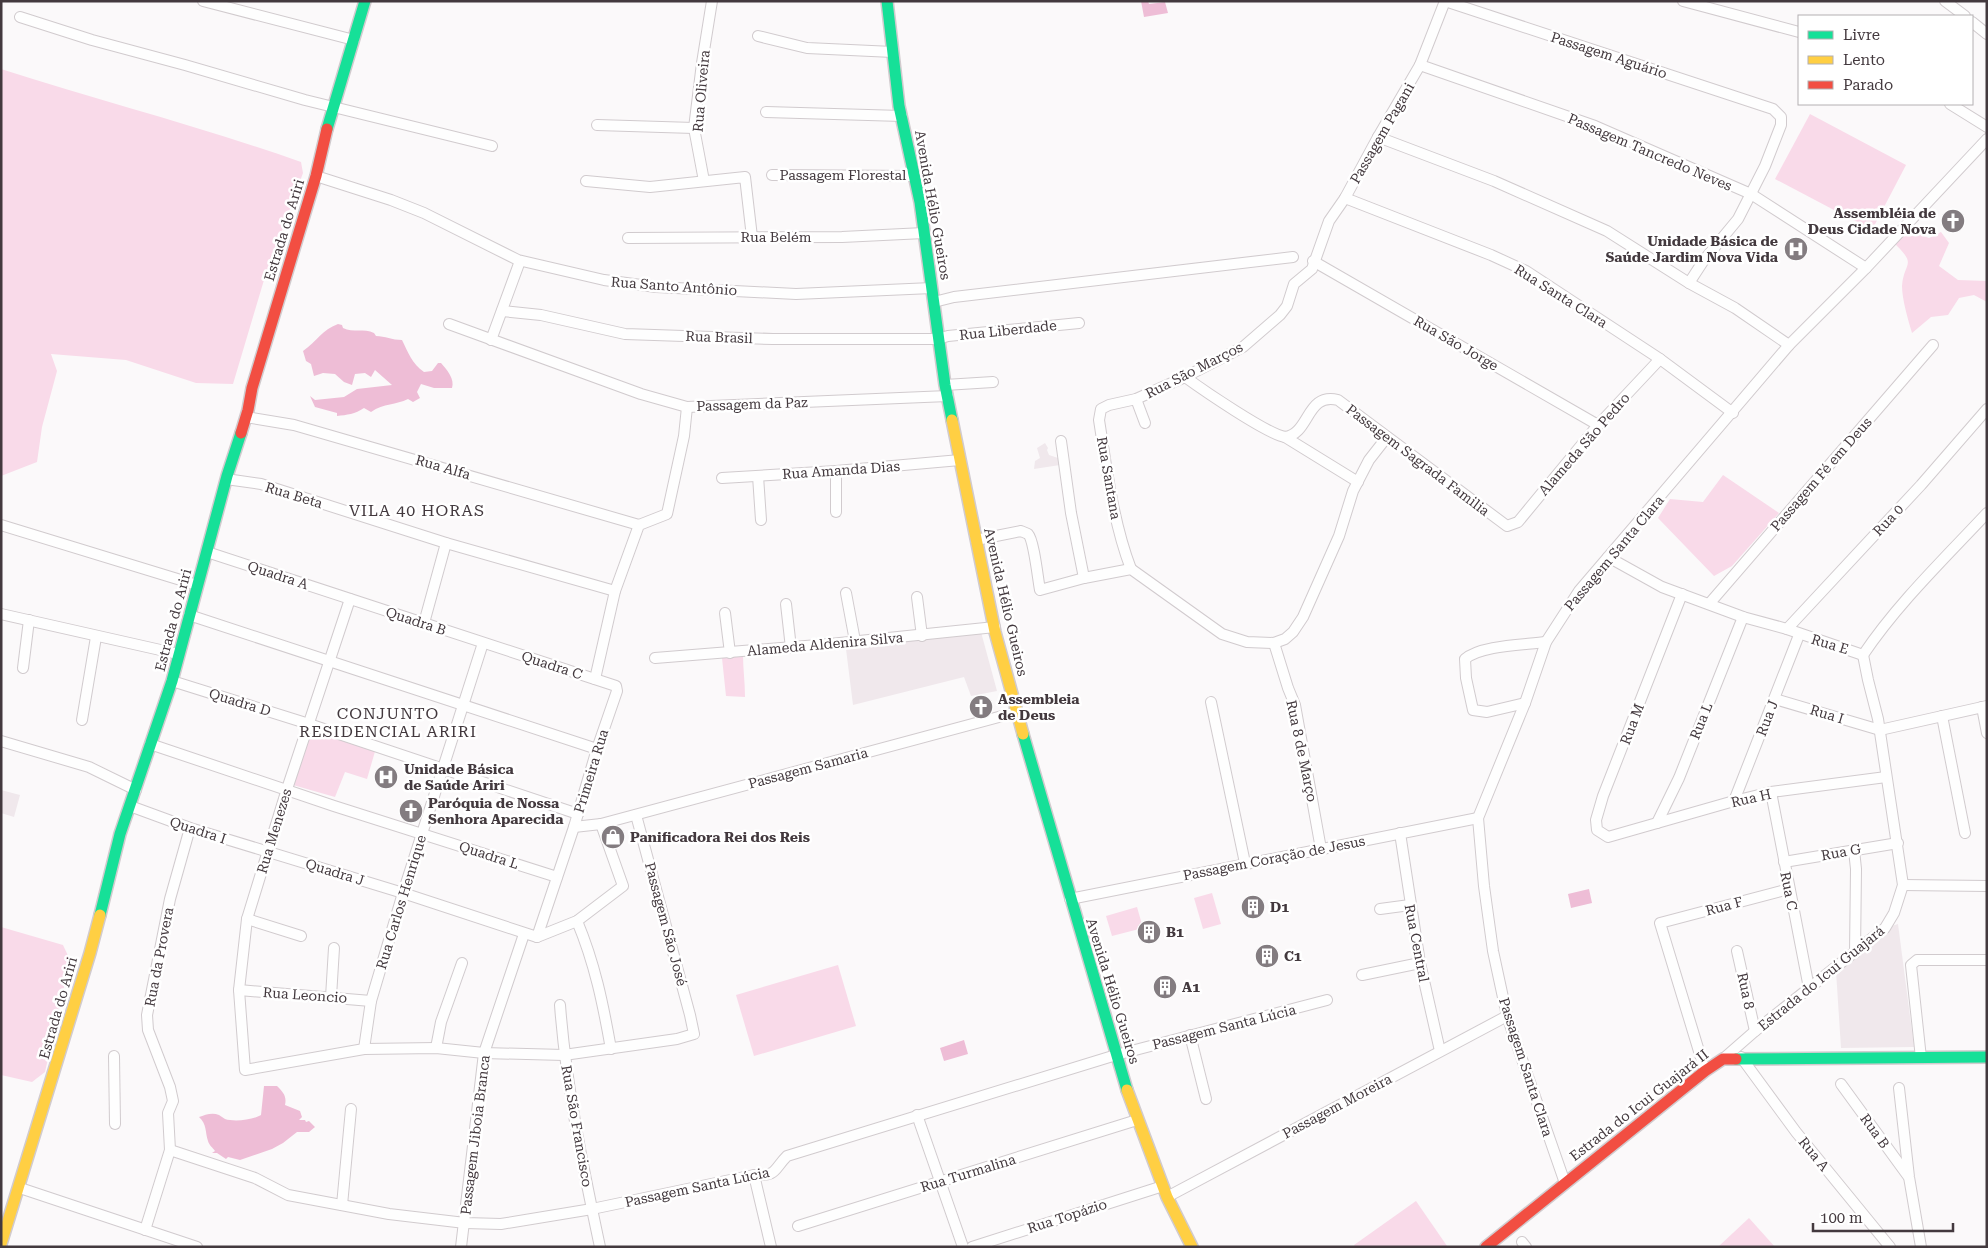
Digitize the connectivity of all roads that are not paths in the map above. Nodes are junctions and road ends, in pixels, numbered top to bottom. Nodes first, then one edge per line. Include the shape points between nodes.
1 (203, 1) edge
2 (365, 1) edge
3 (712, 1) edge
4 (887, 1) edge
5 (1445, 1) edge
6 (1683, 1) edge
7 (1945, 1) edge
8 (1964, 15) edge
9 (20, 17) dead end
10 (1973, 23) edge
11 (1798, 32) edge
12 (1987, 34) edge
13 (758, 36) dead end
14 (354, 40) junction
15 (893, 52) junction
16 (1420, 65) junction
17 (1952, 105) edge
18 (333, 107) junction
19 (766, 112) dead end
20 (902, 116) junction
21 (597, 125) dead end
22 (1987, 127) edge
23 (694, 128) junction
24 (1378, 137) junction
25 (1987, 139) edge
26 (492, 146) dead end
27 (772, 175) dead end
28 (316, 176) junction
29 (914, 176) junction
30 (586, 181) dead end
31 (704, 181) junction
32 (1751, 194) junction
33 (1345, 198) junction
34 (924, 234) junction
35 (628, 238) dead end
36 (752, 238) junction
37 (1293, 257) dead end
38 (520, 261) junction
39 (1313, 262) junction
40 (1866, 268) junction
41 (1689, 283) junction
42 (932, 288) junction
43 (934, 302) junction
44 (502, 310) junction
45 (1079, 323) dead end
46 (450, 324) dead end
47 (938, 338) junction
48 (491, 340) junction
49 (1933, 344) dead end
50 (1789, 345) junction
51 (1660, 359) junction
52 (1185, 377) junction
53 (993, 382) dead end
54 (947, 391) junction
55 (1136, 399) junction
56 (1123, 402) joint
57 (687, 406) junction
58 (1987, 409) edge
59 (1733, 413) junction
60 (246, 416) junction
61 (1145, 423) dead end
62 (1598, 425) junction
63 (1285, 437) junction
64 (1387, 437) junction
65 (1061, 441) dead end
66 (960, 460) junction
67 (836, 471) junction
68 (758, 476) junction
69 (722, 478) dead end
70 (226, 480) junction
71 (1358, 482) junction
72 (836, 512) dead end
73 (1987, 513) edge
74 (761, 520) dead end
75 (1, 525) edge
76 (638, 525) junction
77 (1507, 526) joint
78 (976, 540) junction
79 (446, 543) junction
80 (207, 552) junction
81 (1608, 557) junction
82 (1131, 569) junction
83 (1084, 578) junction
84 (197, 585) junction
85 (616, 591) junction
86 (846, 593) dead end
87 (1682, 594) junction
88 (917, 597) dead end
89 (350, 599) junction
90 (786, 604) dead end
91 (1709, 604) junction
92 (725, 612) dead end
93 (1, 614) edge
94 (190, 615) junction
95 (1743, 617) junction
96 (30, 620) junction
97 (424, 623) junction
98 (994, 627) junction
99 (1788, 630) junction
100 (1799, 635) junction
101 (922, 636) junction
102 (96, 637) junction
103 (855, 641) junction
104 (1546, 642) junction
105 (483, 643) junction
106 (1274, 643) junction
107 (791, 648) junction
108 (730, 653) junction
109 (178, 654) junction
110 (1864, 655) junction
111 (656, 658) dead end
112 (330, 661) junction
113 (23, 668) dead end
114 (595, 679) junction
115 (172, 681) junction
116 (617, 692) joint
117 (1775, 699) junction
118 (1211, 702) dead end
119 (1525, 703) junction
120 (462, 704) junction
121 (1984, 706) edge
122 (1017, 712) junction
123 (1942, 716) junction
124 (82, 720) dead end
125 (309, 724) junction
126 (1880, 730) junction
127 (1987, 733) edge
128 (1, 741) edge
129 (150, 744) junction
130 (597, 749) junction
131 (441, 769) junction
132 (1886, 777) junction
133 (136, 790) junction
134 (287, 790) junction
135 (1771, 792) junction
136 (1734, 801) junction
137 (130, 806) junction
138 (578, 814) junction
139 (636, 815) junction
140 (1478, 818) junction
141 (1657, 823) junction
142 (600, 824) junction
143 (190, 828) junction
144 (574, 828) junction
145 (421, 833) junction
146 (1400, 833) junction
147 (1965, 833) dead end
148 (1620, 834) joint
149 (1898, 843) junction
150 (1321, 849) junction
151 (1854, 850) junction
152 (268, 852) junction
153 (1784, 862) junction
154 (1245, 864) junction
155 (557, 877) junction
156 (1903, 886) junction
157 (1987, 886) edge
158 (1789, 889) junction
159 (403, 893) junction
160 (1070, 899) junction
161 (1410, 905) junction
162 (1380, 909) dead end
163 (246, 919) junction
164 (577, 922) junction
165 (524, 934) junction
166 (301, 936) dead end
167 (537, 937) junction
168 (334, 948) dead end
169 (1737, 950) dead end
170 (1855, 953) junction
171 (1987, 960) edge
172 (462, 963) dead end
173 (1420, 964) junction
174 (1362, 974) dead end
175 (1809, 988) junction
176 (239, 990) junction
177 (331, 997) junction
178 (1327, 1000) dead end
179 (372, 1001) junction
180 (560, 1005) dead end
181 (1506, 1016) junction
182 (1755, 1031) junction
183 (1190, 1035) junction
184 (1739, 1046) junction
185 (436, 1048) junction
186 (364, 1049) junction
187 (611, 1050) junction
188 (1440, 1051) junction
189 (484, 1053) junction
190 (564, 1055) junction
191 (1116, 1055) junction
192 (114, 1056) dead end
193 (1987, 1057) edge
194 (1743, 1058) junction
195 (1921, 1058) junction
196 (1723, 1059) junction
197 (1705, 1071) junction
198 (1841, 1084) dead end
199 (1899, 1088) dead end
200 (1206, 1099) dead end
201 (351, 1108) dead end
202 (917, 1115) junction
203 (1137, 1120) junction
204 (115, 1124) dead end
205 (170, 1150) junction
206 (754, 1175) junction
207 (1909, 1177) junction
208 (940, 1182) junction
209 (1565, 1184) junction
210 (20, 1188) junction
211 (1165, 1191) junction
212 (342, 1206) junction
213 (592, 1209) junction
214 (465, 1223) junction
215 (798, 1226) dead end
216 (145, 1230) junction
217 (1, 1244) edge
218 (1918, 1246) edge
219 (197, 1247) edge
220 (461, 1247) edge
221 (600, 1247) edge
222 (772, 1247) edge
223 (963, 1247) edge
224 (972, 1247) edge
225 (1192, 1247) edge
226 (1486, 1247) edge
227 (1890, 1247) edge

1 - 14 street
2 - 14 main road, Estrada do Ariri
3 - 23 street, Rua Oliveira
4 - 15 main road, Avenida Hélio Gueiros
5 - 16 street, Passagem Pagani
5 - 32 street, Passagem Aguário via 1773,109 1781,117 1781,125
6 - 11 street
7 - 8 street
9 - 18 street
10 - 12 street
13 - 15 street via 807,48
14 - 18 main road, Estrada do Ariri
15 - 20 main road, Avenida Hélio Gueiros
16 - 24 street, Passagem Pagani
16 - 32 street, Passagem Tancredo Neves via 1595,126
17 - 22 street
18 - 26 street
18 - 28 main road, Estrada do Ariri
19 - 20 street
20 - 29 main road, Avenida Hélio Gueiros
21 - 23 street
23 - 31 street, Rua Oliveira
24 - 33 street, Passagem Pagani
24 - 41 street via 1494,181 1607,232
25 - 40 street, Passagem Santa Clara
27 - 29 street, Passagem Florestal
28 - 38 street, Rua Santo Antônio via 424,213
28 - 60 main road, Estrada do Ariri
29 - 34 main road, Avenida Hélio Gueiros
30 - 31 street via 650,187
31 - 36 street via 745,177
32 - 40 street, Passagem Tancredo Neves
32 - 41 street via 1738,219
33 - 39 street, Passagem Pagani via 1328,221
33 - 51 street, Rua Santa Clara via 1526,271
34 - 36 street, Rua Belém
34 - 42 main road, Avenida Hélio Gueiros
35 - 36 street, Rua Belém
37 - 43 street
38 - 42 street, Rua Santo Antônio via 604,280 656,287 796,294
38 - 44 street
39 - 52 street, Rua São Marços via 1312,269 1294,284 1287,306 1270,326 1243,347
39 - 62 street, Rua São Jorge
40 - 50 street, Passagem Santa Clara
41 - 50 street via 1735,308
42 - 43 main road, Avenida Hélio Gueiros
43 - 47 main road, Avenida Hélio Gueiros
44 - 47 street, Rua Brasil via 541,315 625,334 773,339
44 - 48 street
45 - 47 street, Rua Liberdade
46 - 48 street, Passagem da Paz
47 - 54 main road, Avenida Hélio Gueiros
48 - 57 street, Passagem da Paz via 641,394
49 - 91 street, Passagem Fé em Deus
50 - 59 street, Passagem Santa Clara
51 - 59 street, Rua Santa Clara
51 - 62 street, Alameda São Pedro
52 - 55 street, Rua São Marços
52 - 63 street via 1275,434
53 - 54 street, Passagem da Paz
54 - 57 street, Passagem da Paz
54 - 66 main road, Avenida Hélio Gueiros
55 - 56 street, Rua São Marços
55 - 61 street
56 - 82 street, Rua Santana via 1103,406 1099,416 1120,541
57 - 76 street via 684,436 667,514
58 - 99 street, Rua 0
59 - 81 street, Passagem Santa Clara
60 - 70 main road, Estrada do Ariri
60 - 76 street, Rua Alfa via 294,425
62 - 77 street, Alameda São Pedro via 1518,522
63 - 64 street, Passagem Sagrada Familia via 1296,432 1313,408 1330,398 1338,400
63 - 71 street
64 - 71 street via 1369,460
64 - 77 street, Passagem Sagrada Familia
65 - 83 street
66 - 67 street, Rua Amanda Dias
66 - 78 main road, Avenida Hélio Gueiros
67 - 68 street, Rua Amanda Dias
67 - 72 street
68 - 69 street, Rua Amanda Dias
68 - 74 street
70 - 79 street, Rua Beta via 261,484
70 - 80 main road, Estrada do Ariri
71 - 106 street via 1340,536 1303,616 1293,632
73 - 110 street via 1919,586 1875,637
75 - 84 street
76 - 85 street
78 - 83 street via 1020,531 1027,533 1040,590
78 - 98 main road, Avenida Hélio Gueiros
79 - 85 street, Rua Beta
79 - 97 street
80 - 84 main road, Estrada do Ariri
80 - 89 street, Quadra A
81 - 87 street, Rua E
81 - 104 street, Passagem Santa Clara via 1579,591
82 - 83 street
82 - 106 street via 1222,634 1247,642
84 - 94 main road, Estrada do Ariri
85 - 114 street
86 - 103 street
87 - 91 street, Rua E
87 - 148 street, Rua M via 1596,820 1600,834 1608,837
88 - 101 street
89 - 97 street, Quadra B
89 - 112 street, Rua Menezes
90 - 107 street
91 - 95 street, Rua E
92 - 108 street
93 - 96 street
94 - 109 main road, Estrada do Ariri
94 - 112 street
95 - 99 street, Rua E
95 - 141 street, Rua L
96 - 102 street
96 - 113 street
97 - 105 street, Quadra B
98 - 101 street, Alameda Aldenira Silva
98 - 122 main road, Avenida Hélio Gueiros
99 - 100 street, Rua E
100 - 110 street, Rua E
100 - 117 street, Rua J
101 - 103 street, Alameda Aldenira Silva
102 - 109 street
102 - 124 street
103 - 107 street, Alameda Aldenira Silva
104 - 119 street, Passagem Santa Clara
104 - 119 street via 1488,650 1465,659 1474,710 1488,712
105 - 114 street, Quadra C
105 - 120 street, Rua Carlos Henrique
106 - 150 street, Rua 8 de Março via 1295,705
107 - 108 street, Alameda Aldenira Silva
108 - 111 street, Alameda Aldenira Silva
109 - 115 main road, Estrada do Ariri
110 - 126 street, Rua E
112 - 120 street
112 - 125 street, Rua Menezes
114 - 116 street, Quadra C via 616,686
115 - 125 street, Quadra D
115 - 129 main road, Estrada do Ariri
116 - 130 street, Primeira Rua
117 - 126 street, Rua I
117 - 136 street, Rua J
118 - 154 street
119 - 140 street, Passagem Santa Clara
120 - 130 street
120 - 131 street, Rua Carlos Henrique
121 - 123 street
121 - 127 street
122 - 139 street, Passagem Samaria
122 - 160 main road, Avenida Hélio Gueiros
123 - 126 street
123 - 147 street
125 - 131 street, Quadra D
125 - 134 street, Rua Menezes
126 - 132 street, Rua E
128 - 133 street via 89,767
129 - 133 main road, Estrada do Ariri
129 - 134 street
130 - 138 street, Primeira Rua
131 - 138 street, Quadra D
131 - 145 street, Rua Carlos Henrique
132 - 135 street, Rua H
132 - 149 street, Rua E
133 - 137 main road, Estrada do Ariri
134 - 145 street
134 - 152 street, Rua Menezes
135 - 136 street, Rua H
135 - 153 street, Rua C
136 - 141 street, Rua H
137 - 143 street, Quadra I
137 - 210 main road, Estrada do Ariri
138 - 144 street, Primeira Rua
139 - 142 street, Passagem Samaria
139 - 187 street, Passagem São José via 694,1034
140 - 146 street, Passagem Coração de Jesus
140 - 181 street, Passagem Santa Clara via 1493,951
141 - 148 street, Rua H
142 - 144 street, Passagem Samaria
142 - 164 street via 622,886
143 - 152 street, Quadra I
143 - 205 street, Rua da Provera via 168,907 148,1015 148,1030 172,1094 168,1113
144 - 155 street, Primeira Rua
145 - 155 street, Quadra L
145 - 159 street, Rua Carlos Henrique
146 - 150 street, Passagem Coração de Jesus
146 - 161 street, Rua Central
149 - 151 street, Rua G
149 - 156 street, Rua E
150 - 154 street, Passagem Coração de Jesus
151 - 153 street, Rua G
151 - 170 street
152 - 159 street, Quadra J
152 - 163 street, Rua Menezes
153 - 158 street, Rua C
154 - 160 street, Passagem Coração de Jesus
155 - 167 street, Primeira Rua
156 - 157 street
156 - 170 street, Estrada do Icuí Guajará via 1885,928
158 - 175 street, Rua C
158 - 197 street, Rua F via 1660,923
159 - 165 street
159 - 179 street, Rua Carlos Henrique
160 - 191 main road, Avenida Hélio Gueiros
161 - 162 street
161 - 173 street, Rua Central
163 - 166 street
163 - 176 street, Rua Menezes
164 - 167 street
164 - 187 street via 600,990
165 - 167 street
165 - 189 street, Passagem Jiboia Branca
168 - 177 street
169 - 182 street, Rua 8
170 - 175 street, Estrada do Icuí Guajará
171 - 195 street via 1917,960 1911,965
172 - 185 street via 441,1022
173 - 174 street
173 - 188 street, Rua Central
175 - 182 street, Estrada do Icuí Guajará
176 - 177 street, Rua Leoncio
176 - 186 street, Rua Menezes via 245,1070
177 - 179 street, Rua Leoncio
178 - 183 street, Passagem Santa Lúcia
179 - 186 street, Rua Carlos Henrique
180 - 190 street, Rua São Francisco
181 - 188 street, Passagem Moreira
181 - 209 street, Passagem Santa Clara
182 - 184 street, Estrada do Icuí Guajará
183 - 191 street, Passagem Santa Lúcia
183 - 200 street
184 - 194 street, Rua A via 1739,1054
184 - 196 street, Estrada do Icuí Guajará
185 - 186 street
185 - 189 street
187 - 190 street
188 - 211 street, Passagem Moreira
189 - 190 street
189 - 214 street, Passagem Jiboia Branca
190 - 213 street, Rua São Francisco
191 - 202 street, Passagem Santa Lúcia
191 - 203 main road, Avenida Hélio Gueiros
192 - 204 street
193 - 195 main road, Estrada do Icui Guajará II
194 - 195 main road, Estrada do Icui Guajará II
194 - 196 main road, Estrada do Icui Guajará II
194 - 227 street, Rua A via 1796,1132
196 - 197 main road, Estrada do Icui Guajará II
197 - 209 main road, Estrada do Icui Guajará II
198 - 207 street, Rua B
199 - 207 street
201 - 212 street
202 - 206 street, Passagem Santa Lúcia via 787,1156 774,1173
202 - 208 street
203 - 208 street, Rua Turmalina
203 - 211 main road, Avenida Hélio Gueiros
205 - 212 street, Passagem Santa Lúcia via 248,1176 288,1195
205 - 216 street
206 - 213 street, Passagem Santa Lúcia
206 - 222 street
207 - 218 street
208 - 215 street, Rua Turmalina
208 - 223 street
209 - 226 main road, Estrada do Icui Guajará II
210 - 216 street
210 - 217 main road, Estrada do Ariri
211 - 224 street, Rua Topázio
211 - 225 main road, Avenida Hélio Gueiros
212 - 214 street, Passagem Santa Lúcia
213 - 214 street, Passagem Santa Lúcia via 501,1224
213 - 221 street, Rua São Francisco
214 - 220 street, Passagem Jiboia Branca
216 - 219 street

